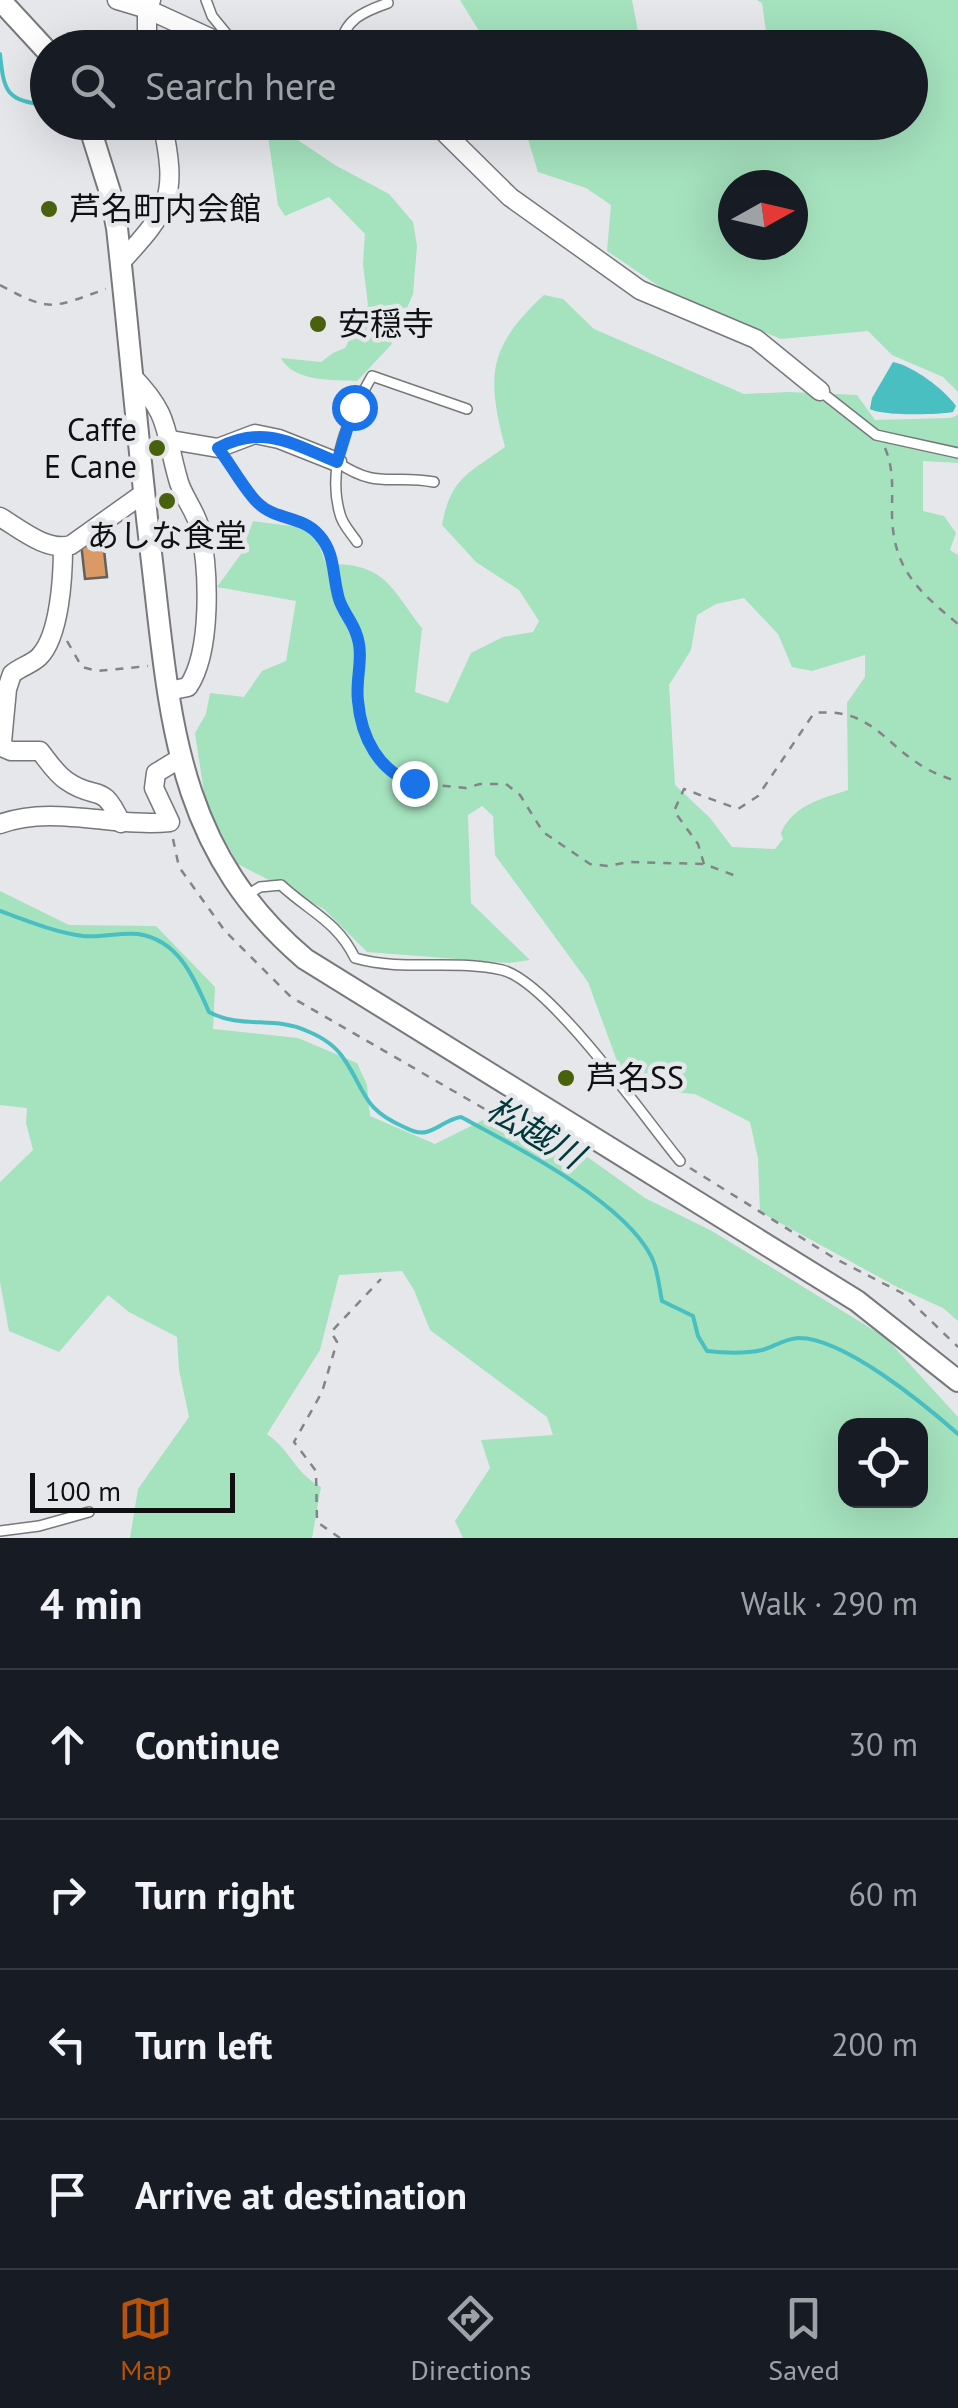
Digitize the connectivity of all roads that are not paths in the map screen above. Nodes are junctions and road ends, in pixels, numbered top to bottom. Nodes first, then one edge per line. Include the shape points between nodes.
1 (0, 0) edge
2 (117, 0) edge
3 (206, 0) edge
4 (388, 3) dead end
5 (149, 5) edge
6 (148, 30) edge
7 (199, 30) edge
8 (222, 30) edge
9 (346, 30) edge
10 (30, 32) edge
11 (94, 140) edge
12 (166, 140) edge
13 (452, 140) edge
14 (122, 272) junction
15 (132, 376) junction
16 (820, 391) joint
17 (467, 409) dead end
18 (171, 440) junction
19 (958, 453) edge
20 (337, 462) junction
21 (434, 482) dead end
22 (144, 493) junction
23 (0, 517) edge
24 (357, 542) dead end
25 (63, 547) junction
26 (168, 691) junction
27 (180, 759) junction
28 (121, 823) junction
29 (0, 824) edge
30 (244, 897) junction
31 (680, 1161) road end
32 (958, 1382) edge
33 (89, 1512) dead end
34 (0, 1532) edge

1 - 10 street
2 - 5 street
3 - 8 lane
4 - 9 lane via 361,12
5 - 6 street
5 - 7 street
11 - 14 street via 110,192
12 - 14 street via 170,194
13 - 16 street via 510,197 640,290 756,339
14 - 15 street
15 - 18 street via 152,397
15 - 22 street
16 - 19 lane via 876,435
17 - 20 lane via 372,376
18 - 20 street via 218,448 255,434
18 - 26 street via 178,481 200,526 207,588 198,672 188,687
20 - 21 lane via 360,478
20 - 24 lane via 340,518
22 - 25 street
22 - 26 street
23 - 25 street
25 - 28 street via 56,619 38,659 12,674 7,689 4,748 40,750 66,781 104,794
26 - 27 street
27 - 28 street via 156,774 154,788 170,822
27 - 30 street via 206,832
28 - 29 street via 54,816
30 - 31 lane via 260,886 281,885 337,927 356,958 397,967 490,968 525,981
30 - 32 street via 304,959 856,1302
33 - 34 lane

